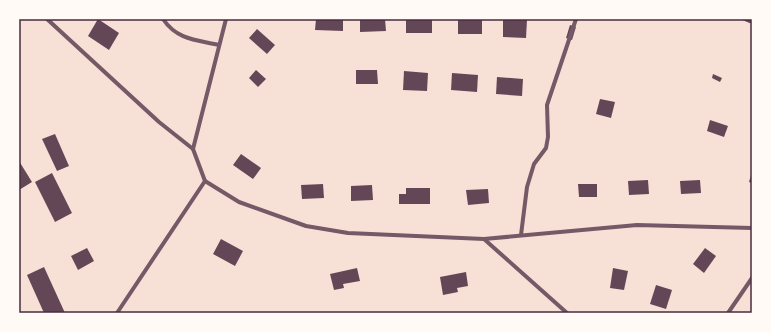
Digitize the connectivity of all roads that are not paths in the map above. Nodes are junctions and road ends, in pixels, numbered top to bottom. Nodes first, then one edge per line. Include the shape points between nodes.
1 (47, 19) edge
2 (163, 19) edge
3 (226, 19) edge
4 (576, 19) edge
5 (219, 45) junction
6 (193, 149) junction
7 (205, 181) junction
8 (752, 228) edge
9 (521, 235) junction
10 (484, 239) junction
11 (752, 278) edge
12 (117, 313) edge
13 (567, 313) edge
14 (728, 313) edge

1 - 6 street via 159,122
2 - 5 street via 178,35
3 - 5 street
4 - 9 street via 547,105 546,148 534,164 527,187
5 - 6 street
6 - 7 street
7 - 10 street via 239,202 306,226 348,233
7 - 12 street
8 - 9 street via 637,225
9 - 10 street
10 - 13 street
11 - 14 street

